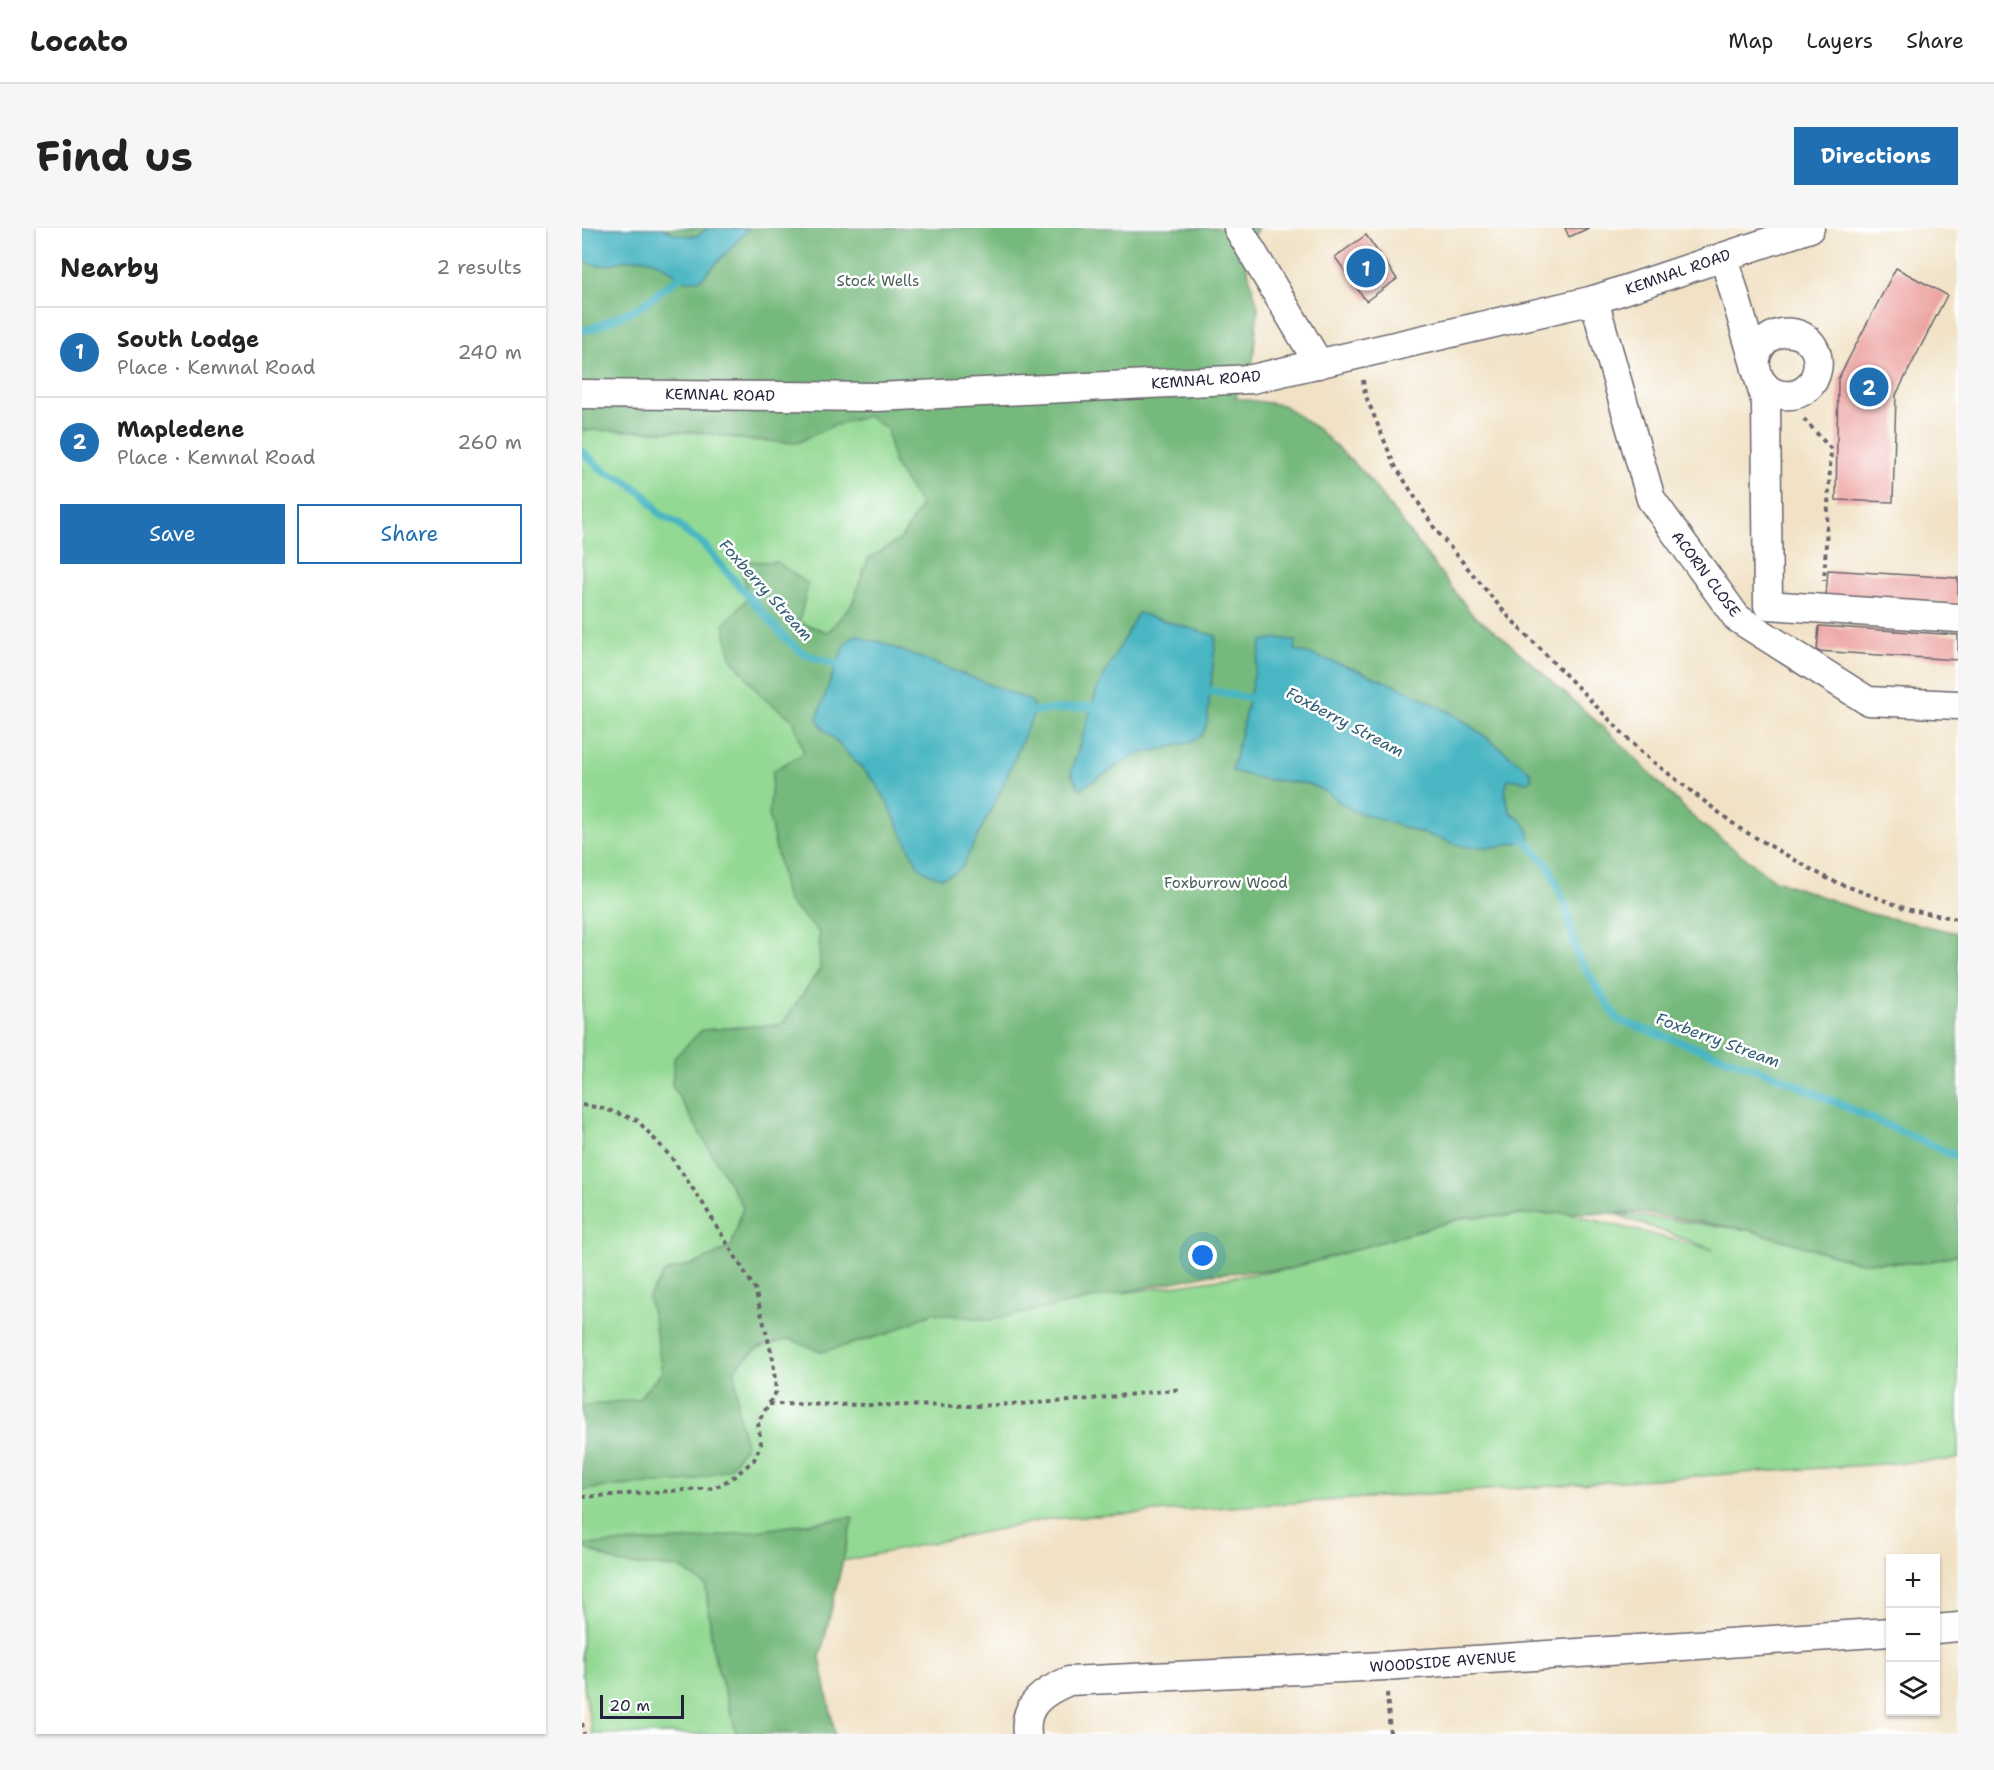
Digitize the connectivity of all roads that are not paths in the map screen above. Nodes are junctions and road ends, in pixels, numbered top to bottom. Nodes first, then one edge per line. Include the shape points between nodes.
1 (1238, 228) edge
2 (1810, 228) edge
3 (1724, 257) junction
4 (1594, 300) junction
5 (1319, 364) junction
6 (582, 394) edge
7 (1958, 618) edge
8 (1958, 705) edge
9 (1958, 1627) edge
10 (1940, 1629) edge
11 (1886, 1632) edge
12 (1028, 1734) edge

1 - 5 street
2 - 3 street, KEMNAL ROAD
3 - 4 street, KEMNAL ROAD
3 - 7 street via 1766,403 1768,605
4 - 5 street, KEMNAL ROAD
4 - 8 street, ACORN CLOSE via 1651,499 1737,618 1868,701
5 - 6 street, KEMNAL ROAD via 1252,380 877,397
9 - 10 street
11 - 12 street, WOODSIDE AVENUE via 1385,1666 1069,1681 1048,1690 1030,1707

